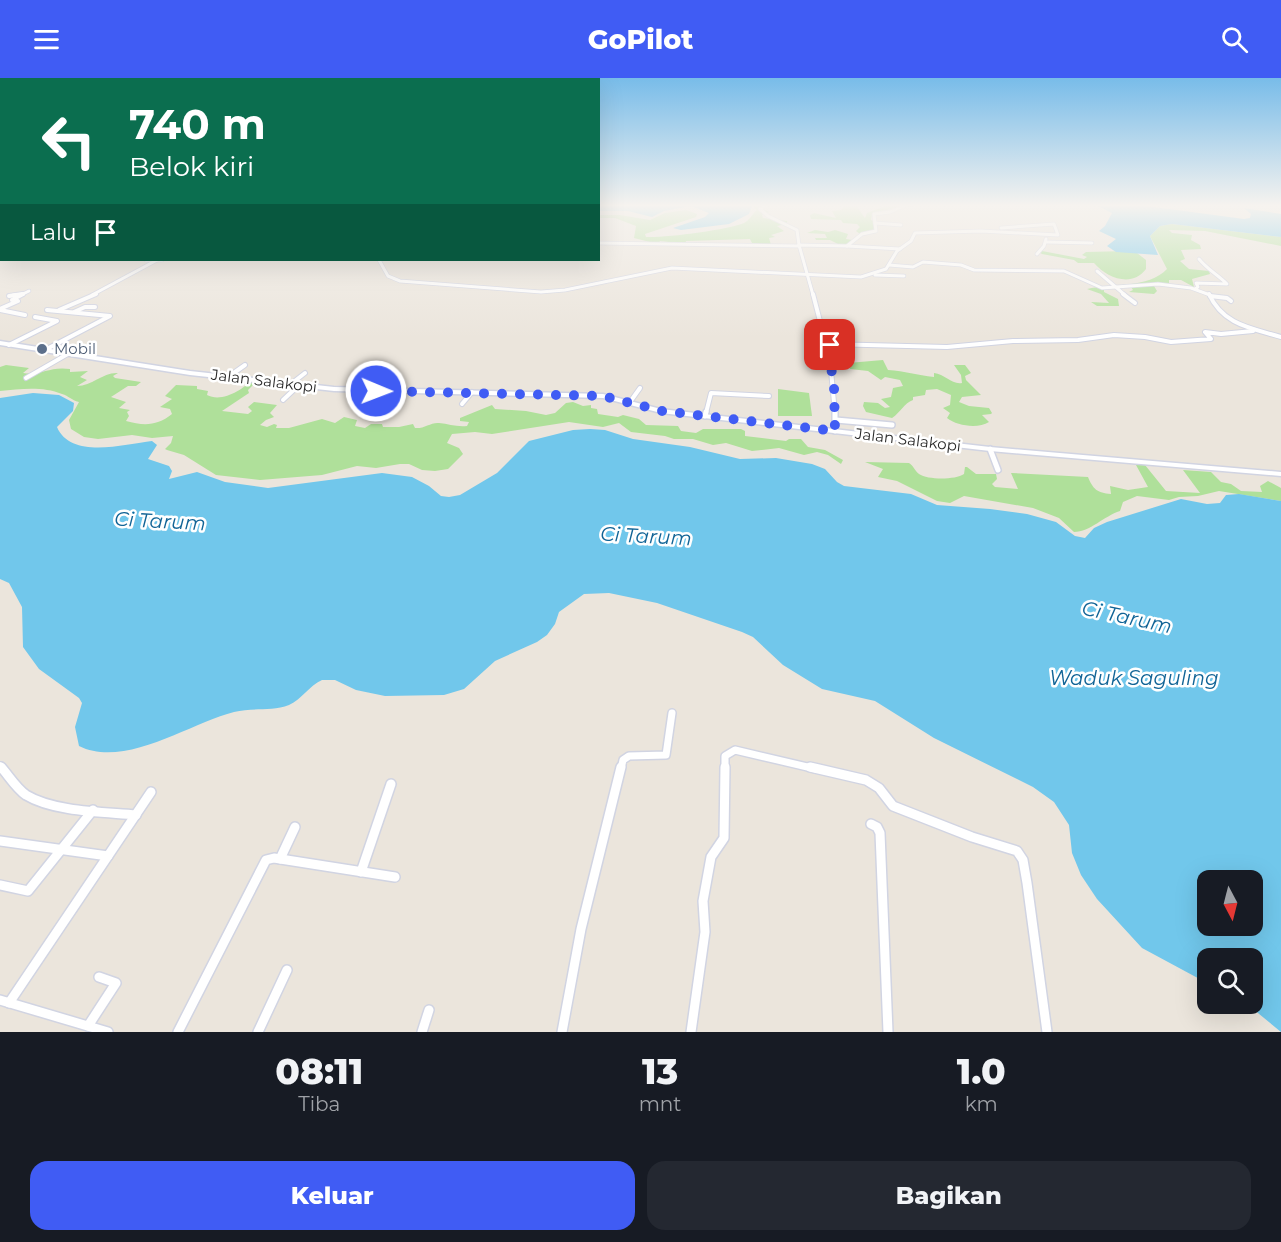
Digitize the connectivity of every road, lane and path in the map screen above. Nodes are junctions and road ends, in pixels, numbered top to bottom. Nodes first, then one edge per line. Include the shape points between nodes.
1 (900, 249) edge
2 (800, 250) edge
3 (1040, 250) edge
4 (1037, 254) dead end
5 (1199, 259) dead end
6 (156, 261) edge
7 (380, 261) edge
8 (889, 265) junction
9 (1072, 269) dead end
10 (1044, 270) junction
11 (1097, 271) dead end
12 (807, 274) junction
13 (873, 275) junction
14 (904, 276) dead end
15 (1114, 287) junction
16 (1195, 289) junction
17 (29, 291) dead end
18 (24, 294) junction
19 (9, 296) dead end
20 (1210, 296) junction
21 (1231, 301) dead end
22 (1135, 303) dead end
23 (94, 307) dead end
24 (0, 310) edge
25 (46, 310) dead end
26 (58, 310) junction
27 (74, 313) junction
28 (25, 315) dead end
29 (34, 317) dead end
30 (1253, 331) junction
31 (1281, 337) edge
32 (0, 343) edge
33 (827, 344) junction
34 (9, 345) junction
35 (44, 351) junction
36 (66, 355) junction
37 (245, 365) dead end
38 (304, 373) dead end
39 (228, 377) junction
40 (26, 378) dead end
41 (295, 385) junction
42 (640, 388) dead end
43 (472, 392) junction
44 (769, 396) dead end
45 (283, 400) dead end
46 (630, 402) junction
47 (462, 404) dead end
48 (705, 416) junction
49 (836, 420) junction
50 (892, 425) dead end
51 (835, 431) junction
52 (990, 449) junction
53 (998, 470) dead end
54 (1281, 474) edge
55 (672, 713) dead end
56 (0, 766) edge
57 (392, 784) dead end
58 (151, 792) dead end
59 (93, 810) junction
60 (136, 815) junction
61 (871, 824) dead end
62 (295, 827) dead end
63 (0, 841) edge
64 (62, 849) junction
65 (108, 856) junction
66 (280, 859) junction
67 (361, 872) junction
68 (396, 877) dead end
69 (0, 885) edge
70 (287, 970) dead end
71 (99, 977) dead end
72 (4, 1001) edge
73 (429, 1010) dead end
74 (88, 1026) junction
75 (108, 1032) edge
76 (178, 1032) edge
77 (258, 1032) edge
78 (422, 1032) edge
79 (562, 1032) edge
80 (691, 1032) edge
81 (888, 1032) edge
82 (1047, 1032) edge

1 - 8 street
2 - 12 street
3 - 4 street
5 - 16 street via 1227,284 1196,283
6 - 26 street via 109,288
7 - 12 street via 387,276 400,281 541,292 672,268
8 - 10 street via 912,267 923,262 974,270
8 - 13 street
9 - 10 street
10 - 15 street via 1065,271 1097,287
11 - 15 street
12 - 13 street
12 - 33 street
13 - 14 street
15 - 16 street via 1151,284
15 - 22 street
16 - 20 street
17 - 18 street
18 - 19 street
18 - 24 street
20 - 21 street
20 - 30 street via 1222,314
23 - 27 street
24 - 28 street
25 - 26 street
26 - 27 street
27 - 35 street via 111,316
29 - 34 street via 57,321
30 - 31 street
30 - 33 street via 1205,332 1211,339 1200,341 1159,342 1103,336 947,347
32 - 34 street, Jalan Salakopi
33 - 49 street
34 - 35 street, Jalan Salakopi
35 - 36 street, Jalan Salakopi
36 - 39 street, Jalan Salakopi
36 - 40 street
37 - 39 street
38 - 41 street
39 - 41 street, Jalan Salakopi
41 - 43 street, Jalan Salakopi via 342,390
41 - 45 street
42 - 46 street
43 - 46 street, Jalan Salakopi via 603,396
43 - 47 street
44 - 48 street via 711,393
46 - 48 street, Jalan Salakopi via 656,411
48 - 51 street, Jalan Salakopi
49 - 50 street
49 - 51 street
51 - 52 street, Jalan Salakopi
52 - 53 street
52 - 54 street, Jalan Salakopi
55 - 79 street via 666,755 629,756 623,760 586,906
56 - 59 street via 28,796
57 - 67 street
58 - 60 street
59 - 60 street
59 - 64 street
60 - 65 street
61 - 81 street via 880,833
62 - 66 street
63 - 64 street
64 - 65 street
64 - 69 street via 28,891
65 - 72 street
66 - 67 street
66 - 76 street via 269,858 264,863
67 - 68 street
70 - 77 street
71 - 74 street via 116,983
72 - 74 street
73 - 78 street
74 - 75 street
80 - 82 street via 705,932 703,901 711,857 724,838 725,756 735,750 866,780 879,788 893,806 1017,851 1023,860 1027,883

